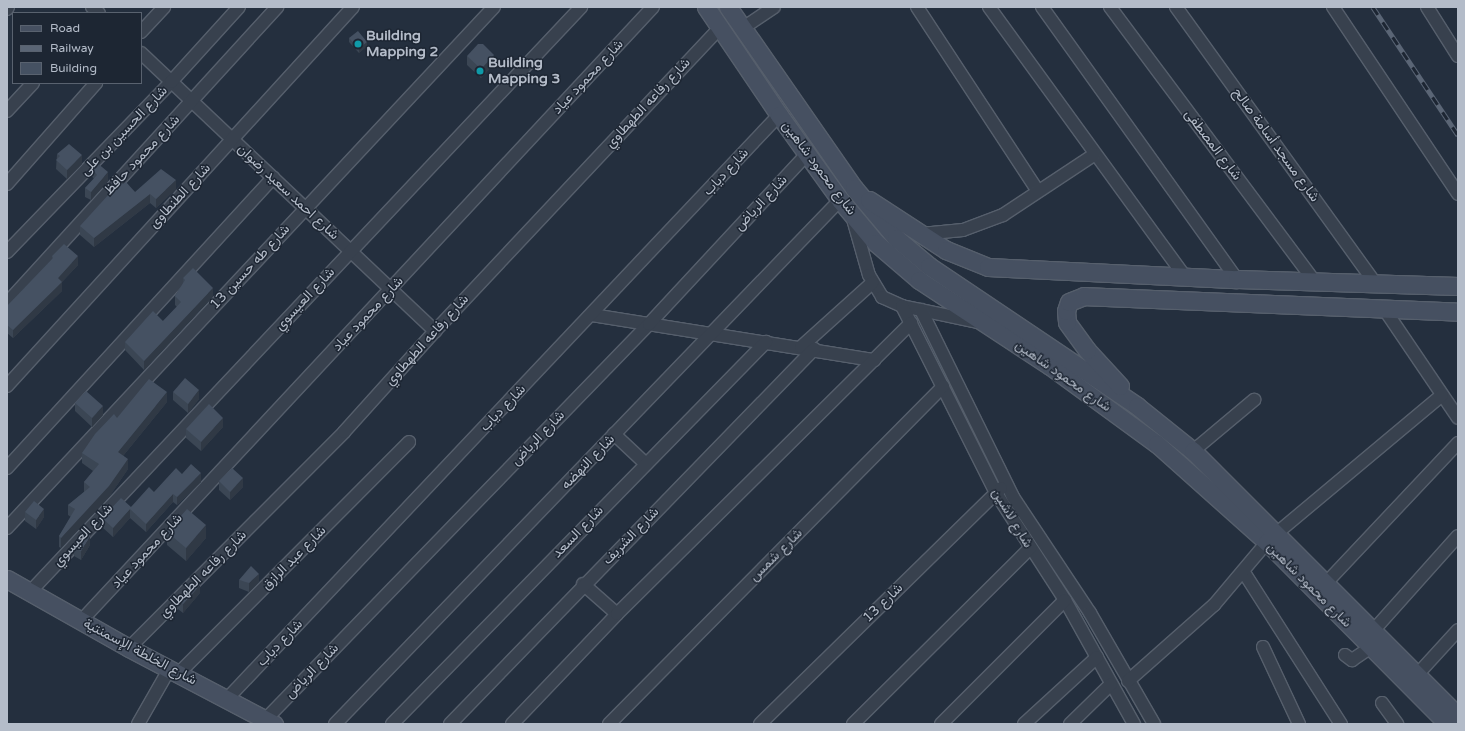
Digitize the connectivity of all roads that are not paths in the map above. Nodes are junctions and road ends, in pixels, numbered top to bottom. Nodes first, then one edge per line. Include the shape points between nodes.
1 (164, 7) edge
2 (239, 7) edge
3 (278, 7) edge
4 (353, 7) edge
5 (494, 7) edge
6 (581, 7) edge
7 (653, 7) edge
8 (706, 7) edge
9 (728, 7) edge
10 (774, 7) edge
11 (917, 7) edge
12 (989, 7) edge
13 (1042, 7) edge
14 (1110, 7) edge
15 (1176, 7) edge
16 (1333, 7) edge
17 (1427, 7) edge
18 (720, 27) junction
19 (743, 28) junction
20 (142, 31) edge
21 (142, 54) edge
22 (1458, 56) edge
23 (171, 82) junction
24 (32, 84) edge
25 (95, 84) edge
26 (192, 101) junction
27 (7, 111) edge
28 (779, 116) junction
29 (232, 140) junction
30 (807, 154) junction
31 (1095, 154) junction
32 (273, 178) junction
33 (7, 184) edge
34 (854, 188) junction
35 (1038, 191) junction
36 (1458, 194) edge
37 (846, 206) junction
38 (305, 208) junction
39 (920, 234) junction
40 (350, 250) junction
41 (7, 252) edge
42 (1184, 275) junction
43 (1237, 280) junction
44 (1316, 282) junction
45 (872, 283) junction
46 (1375, 283) junction
47 (1458, 286) edge
48 (391, 290) junction
49 (7, 303) edge
50 (902, 306) junction
51 (922, 310) junction
52 (1385, 310) junction
53 (1458, 312) edge
54 (592, 315) junction
55 (912, 323) junction
56 (649, 324) junction
57 (989, 325) junction
58 (435, 331) junction
59 (712, 333) junction
60 (934, 336) junction
61 (922, 341) junction
62 (766, 342) junction
63 (808, 348) junction
64 (874, 360) junction
65 (7, 386) edge
66 (943, 386) junction
67 (1442, 395) junction
68 (1254, 400) dead end
69 (1137, 406) junction
70 (1458, 418) edge
71 (614, 434) junction
72 (409, 442) dead end
73 (1458, 443) edge
74 (1193, 451) junction
75 (645, 463) junction
76 (7, 468) edge
77 (1006, 483) junction
78 (996, 493) junction
79 (7, 528) edge
80 (1458, 536) edge
81 (1272, 537) junction
82 (1030, 548) junction
83 (1243, 571) junction
84 (7, 579) edge
85 (1327, 582) junction
86 (583, 584) junction
87 (30, 592) junction
88 (1065, 600) junction
89 (617, 614) junction
90 (82, 621) junction
91 (1100, 630) junction
92 (1458, 630) edge
93 (1087, 637) junction
94 (1372, 639) junction
95 (1263, 647) dead end
96 (129, 648) junction
97 (1345, 655) dead end
98 (1097, 657) junction
99 (175, 671) junction
100 (1416, 676) junction
101 (1128, 681) junction
102 (1111, 684) junction
103 (226, 700) junction
104 (1326, 703) junction
105 (1382, 704) dead end
106 (1458, 716) edge
107 (269, 722) edge
108 (138, 724) edge
109 (335, 724) edge
110 (392, 724) edge
111 (450, 724) edge
112 (512, 724) edge
113 (609, 724) edge
114 (760, 724) edge
115 (853, 724) edge
116 (941, 724) edge
117 (1024, 724) edge
118 (1070, 724) edge
119 (1134, 724) edge
120 (1154, 724) edge
121 (1299, 724) edge
122 (1332, 724) edge
123 (1340, 724) edge
124 (1397, 724) edge
125 (1448, 724) edge

1 - 20 street
2 - 23 street, شارع الحسين بن على
3 - 26 street, شارع محمود حافظ
4 - 29 street, شارع الطنطاوى
5 - 38 street, شارع طه حسين 13
6 - 40 street, شارع العيسوي
7 - 48 street, شارع محمود عياد
8 - 18 main road, شارع محمود شاهين
9 - 19 main road, شارع محمود شاهين
10 - 19 street
11 - 35 street
12 - 31 street
13 - 43 street
14 - 44 street, شارع المصطفى
15 - 46 street, شارع مسجد أسامة صالح
16 - 36 street
17 - 22 street
18 - 28 main road, شارع محمود شاهين
18 - 58 street, شارع رفاعه الطهطاوي
19 - 34 main road, شارع محمود شاهين
21 - 23 street, شارع احمد سعيد رضوان
23 - 26 street, شارع احمد سعيد رضوان
23 - 41 street, شارع الحسين بن على
24 - 27 street
25 - 33 street
26 - 29 street, شارع احمد سعيد رضوان
26 - 49 street, شارع محمود حافظ
28 - 30 main road, شارع محمود شاهين
28 - 54 street, شارع دياب
29 - 32 street, شارع احمد سعيد رضوان
29 - 65 street, شارع الطنطاوى
30 - 37 main road, شارع محمود شاهين
30 - 56 street, شارع الرياض
31 - 35 street
31 - 42 street
32 - 38 street, شارع احمد سعيد رضوان
32 - 76 street
34 - 39 main road
34 - 69 main road, شارع محمود شاهين via 880,223 929,266
35 - 39 street via 1003,215 983,224 941,233
37 - 45 street
37 - 57 main road, شارع محمود شاهين via 876,243 897,262 939,294
37 - 59 street, شارع النهضه
38 - 40 street, شارع احمد سعيد رضوان
38 - 79 street, شارع طه حسين 13
39 - 42 main road via 953,254 988,267
40 - 48 street, شارع احمد سعيد رضوان
40 - 87 street, شارع العيسوي
42 - 43 main road
43 - 44 main road
44 - 46 main road
45 - 50 street via 889,302
45 - 63 street, شارع الشريف
46 - 47 main road
48 - 58 street, شارع احمد سعيد رضوان
48 - 90 street, شارع محمود عياد
50 - 51 street
50 - 55 street, شارع لاشين
51 - 57 street
51 - 60 street, شارع لاشين
52 - 53 main road
52 - 67 street
52 - 69 main road via 1084,296 1069,302 1066,311 1067,322 1087,350
54 - 56 street
54 - 103 street, شارع دياب
55 - 61 street, شارع لاشين
55 - 64 street
56 - 59 street
56 - 107 street, شارع الرياض
57 - 81 main road, شارع محمود شاهين via 1157,444
58 - 96 street, شارع رفاعه الطهطاوي via 297,481
59 - 62 street
59 - 71 street, شارع النهضه
60 - 61 street
60 - 77 street, شارع لاشين
61 - 66 street, شارع لاشين
62 - 63 street
62 - 75 street, شارع السعد
63 - 64 street
63 - 86 street, شارع الشريف
64 - 89 street
66 - 78 street, شارع لاشين
66 - 113 street, شارع شمس
67 - 70 street
67 - 81 street
68 - 74 street
69 - 74 main road, شارع محمود شاهين
71 - 75 street
71 - 109 street, شارع النهضه
72 - 99 street, شارع عبد الرازق
73 - 85 street
74 - 81 main road, شارع محمود شاهين
75 - 110 street, شارع السعد
77 - 78 street, شارع 13
77 - 91 street, شارع لاشين via 1022,513
78 - 82 street, شارع لاشين
78 - 114 street, شارع 13
80 - 94 street
81 - 83 street
81 - 85 main road, شارع محمود شاهين
81 - 94 main road, شارع محمود شاهين
82 - 88 street, شارع لاشين
82 - 115 street
83 - 101 street via 1198,620
83 - 104 street
84 - 87 main road, شارع الخلطة الإسمنتية
85 - 94 main road, شارع محمود شاهين
86 - 89 street
86 - 111 street, شارع الشريف
87 - 90 main road, شارع الخلطة الإسمنتية
88 - 93 street, شارع لاشين
88 - 116 street
89 - 112 street
90 - 96 main road, شارع الخلطة الإسمنتية
91 - 93 street
91 - 101 street, شارع لاشين
92 - 100 street
93 - 98 street, شارع لاشين
94 - 97 street via 1352,660
94 - 100 main road, شارع محمود شاهين
94 - 125 main road, شارع محمود شاهين
95 - 121 street
96 - 99 main road, شارع الخلطة الإسمنتية
98 - 102 street, شارع لاشين
98 - 117 street
99 - 103 main road, شارع الخلطة الإسمنتية
99 - 108 street, شارع عبد الرازق
100 - 106 main road, شارع محمود شاهين
101 - 120 street, شارع لاشين
102 - 118 street
102 - 119 street, شارع لاشين
103 - 107 main road, شارع الخلطة الإسمنتية
104 - 122 street
104 - 123 street
105 - 124 street

